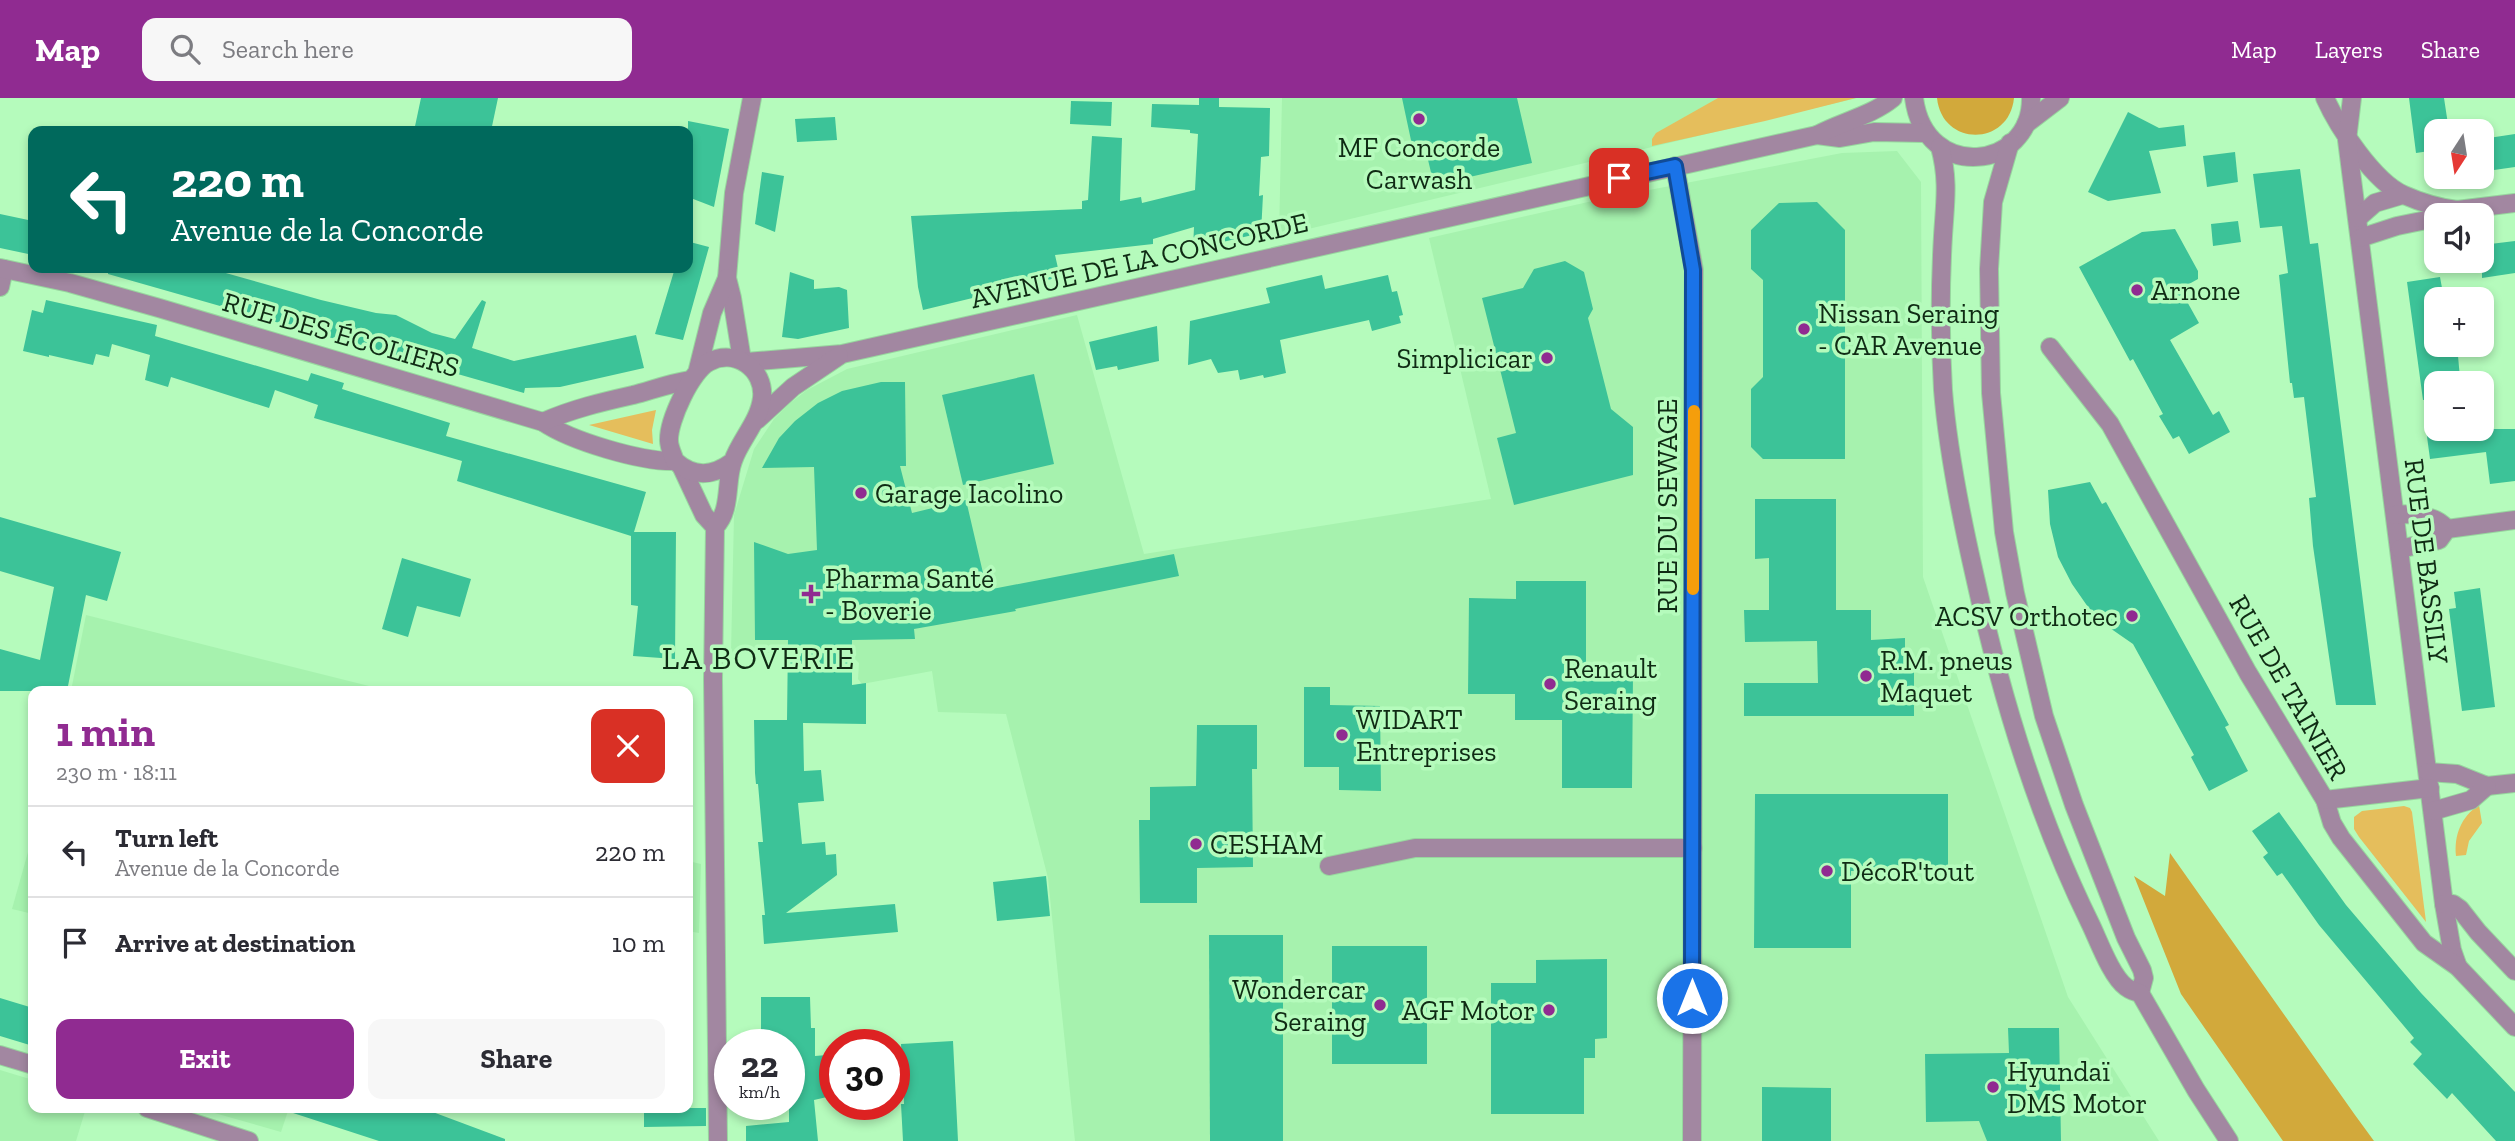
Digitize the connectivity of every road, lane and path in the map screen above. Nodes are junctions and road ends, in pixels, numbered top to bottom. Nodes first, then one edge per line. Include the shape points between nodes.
1 (752, 98) edge
2 (1893, 98) edge
3 (1914, 98) edge
4 (2031, 98) edge
5 (2060, 98) edge
6 (2325, 98) edge
7 (2352, 98) edge
8 (2026, 124) junction
9 (1925, 133) junction
10 (1817, 135) junction
11 (2347, 140) junction
12 (2010, 143) junction
13 (1940, 147) junction
14 (1675, 166) junction
15 (2402, 195) junction
16 (2424, 203) edge
17 (2515, 203) edge
18 (2494, 206) edge
19 (2358, 218) junction
20 (2424, 220) edge
21 (2360, 239) junction
22 (2, 268) edge
23 (727, 278) junction
24 (0, 287) edge
25 (2050, 347) dead end
26 (842, 354) junction
27 (744, 361) junction
28 (695, 375) junction
29 (544, 422) junction
30 (751, 427) junction
31 (732, 462) junction
32 (678, 465) junction
33 (2395, 514) junction
34 (2515, 520) edge
35 (715, 527) junction
36 (2447, 529) junction
37 (2400, 549) junction
38 (2429, 780) junction
39 (2515, 783) edge
40 (2487, 786) junction
41 (2325, 800) junction
42 (2433, 811) junction
43 (1693, 848) junction
44 (1329, 866) dead end
45 (2444, 904) junction
46 (2458, 967) junction
47 (2515, 971) edge
48 (2140, 993) junction
49 (2515, 1027) edge
50 (0, 1055) edge
51 (28, 1063) edge
52 (162, 1113) edge
53 (249, 1141) edge
54 (718, 1141) edge
55 (1692, 1141) edge
56 (2229, 1141) edge

1 - 23 street via 734,193
2 - 10 street, AVENUE DE LA CONCORDE
3 - 9 street
4 - 8 street
5 - 8 street
6 - 11 street, RUE DE BASSILY
7 - 11 street, RUE DE BASSILY
8 - 12 street
9 - 10 street, AVENUE DE LA CONCORDE
9 - 13 street
10 - 14 street, AVENUE DE LA CONCORDE
11 - 15 street
11 - 19 street, RUE DE BASSILY
12 - 13 street via 1986,156 1970,158
12 - 48 street via 1993,202 1989,269 1991,393 2004,532 2044,716 2102,877 2143,970
13 - 48 street via 1947,181 1943,390 1967,543 1990,646 2028,773 2073,888 2120,982
14 - 26 street, AVENUE DE LA CONCORDE
14 - 43 street, RUE DU SEWAGE via 1693,270
15 - 16 street
15 - 19 street via 2375,202
17 - 18 street
19 - 21 street, RUE DE BASSILY
20 - 21 street
21 - 33 street, RUE DE BASSILY
22 - 24 street
22 - 29 street, RUE DES ÉCOLIERS via 159,308
23 - 27 street
23 - 28 street
25 - 41 street, RUE DE TAINIER via 2110,424 2248,673
26 - 27 street, AVENUE DE LA CONCORDE
26 - 30 street, AVENUE DE LA CONCORDE via 793,387
27 - 28 street via 719,358 707,362
27 - 30 street via 761,380 762,397
28 - 29 street via 566,411
28 - 32 street via 672,424 669,441
29 - 32 street, RUE DES ÉCOLIERS via 577,439
30 - 31 street
31 - 32 street via 706,474
31 - 35 street via 724,513
32 - 35 street
33 - 36 street via 2435,519
33 - 37 street, RUE DE BASSILY
34 - 36 street
35 - 54 street
36 - 37 street via 2439,540
37 - 38 street, RUE DE BASSILY
38 - 40 street via 2457,774
38 - 41 street
38 - 42 street, RUE DE BASSILY
39 - 40 street
40 - 42 street via 2471,800
41 - 46 street, RUE DE TAINIER via 2341,838 2401,916 2432,951
42 - 45 street, RUE DE BASSILY
43 - 44 street via 1415,848
43 - 55 street, RUE DU SEWAGE
45 - 46 street, RUE DE BASSILY
45 - 47 street via 2459,909
46 - 49 street, RUE DE TAINIER
48 - 56 street
50 - 51 street
52 - 53 street

